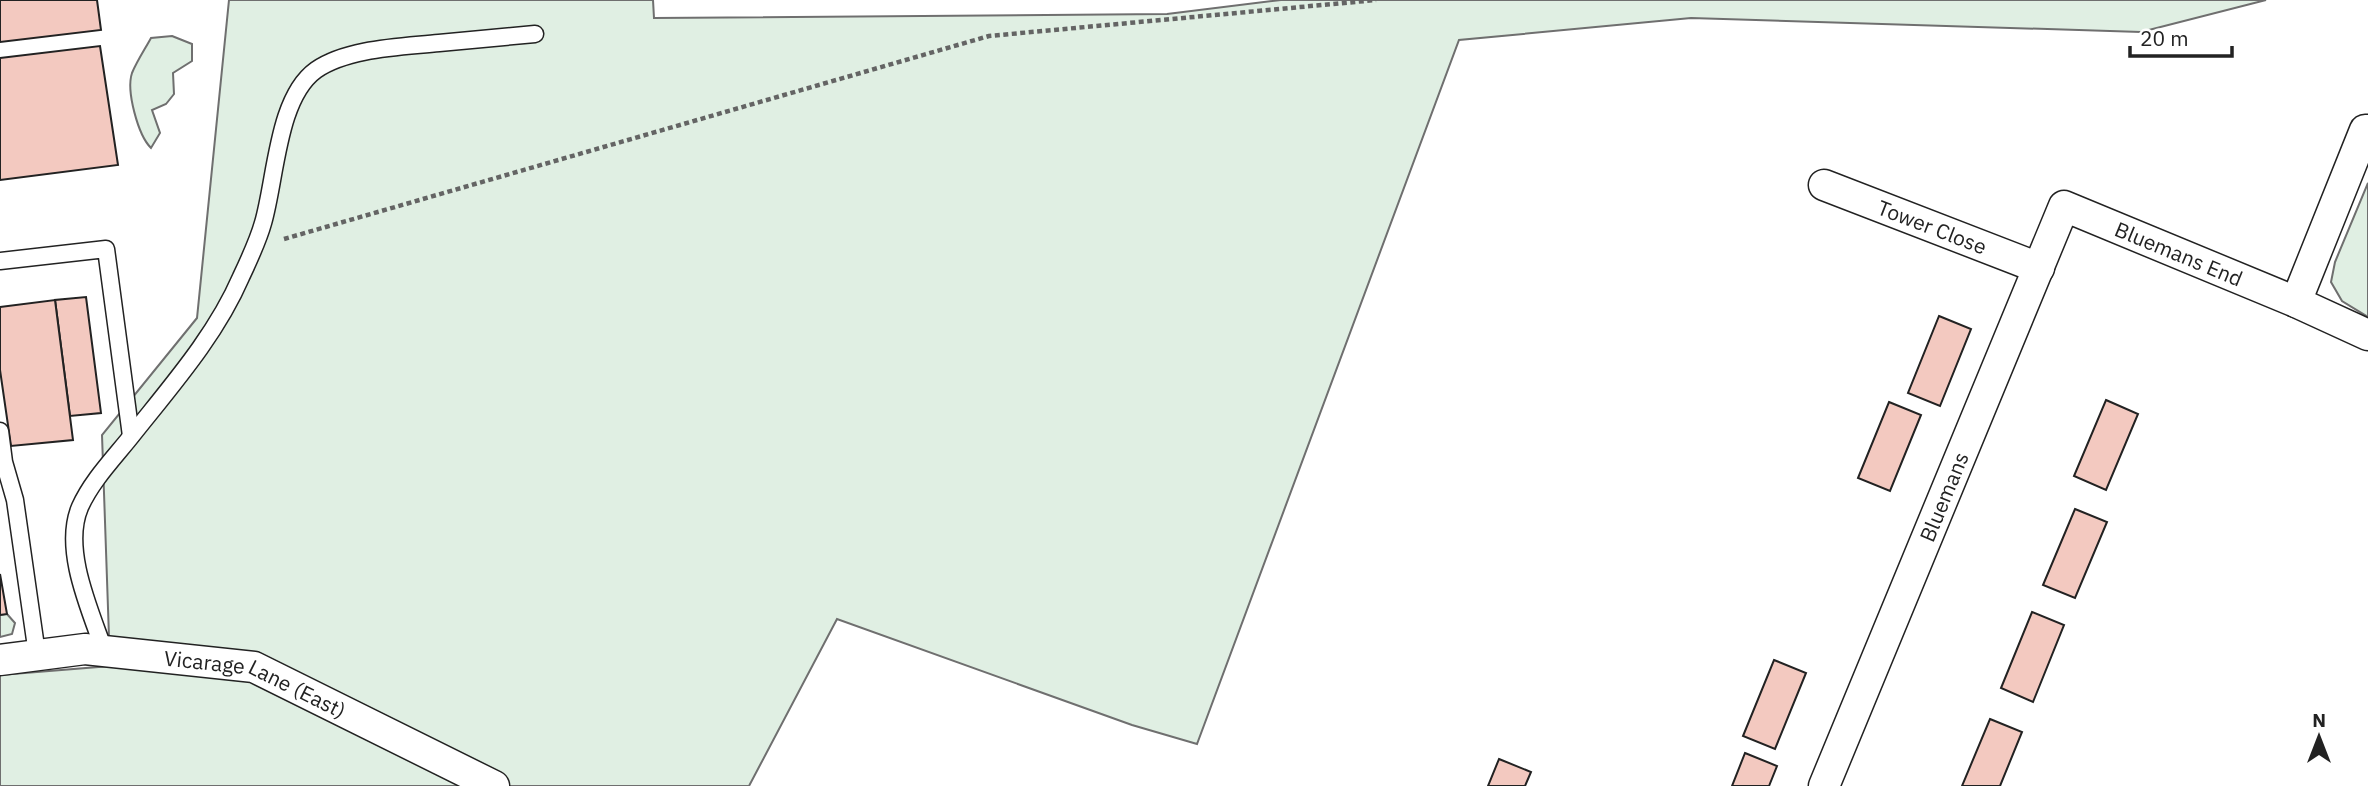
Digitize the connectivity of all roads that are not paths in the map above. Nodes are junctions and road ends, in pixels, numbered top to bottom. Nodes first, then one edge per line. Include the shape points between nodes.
1 (535, 34) dead end
2 (2368, 130) edge
3 (1824, 185) dead end
4 (2064, 206) joint
5 (0, 261) edge
6 (2039, 268) junction
7 (2296, 302) junction
8 (2368, 335) edge
9 (0, 431) edge
10 (131, 436) junction
11 (104, 650) junction
12 (37, 654) junction
13 (0, 660) edge
14 (494, 786) edge
15 (1824, 786) edge

1 - 10 lane via 383,49 346,57 318,68 304,80 286,122 263,224 240,280 211,332
2 - 7 street
3 - 6 street, Tower Close
4 - 6 street, Bluemans
4 - 7 street, Bluemans End
5 - 10 lane via 106,249
6 - 15 street, Bluemans
7 - 8 street, Bluemans End
9 - 12 lane via 15,500
10 - 11 lane via 80,508 73,538 80,580
11 - 12 street, Vicarage Lane (East)
11 - 14 street, Vicarage Lane (East) via 254,667
12 - 13 street, Vicarage Lane (East)

